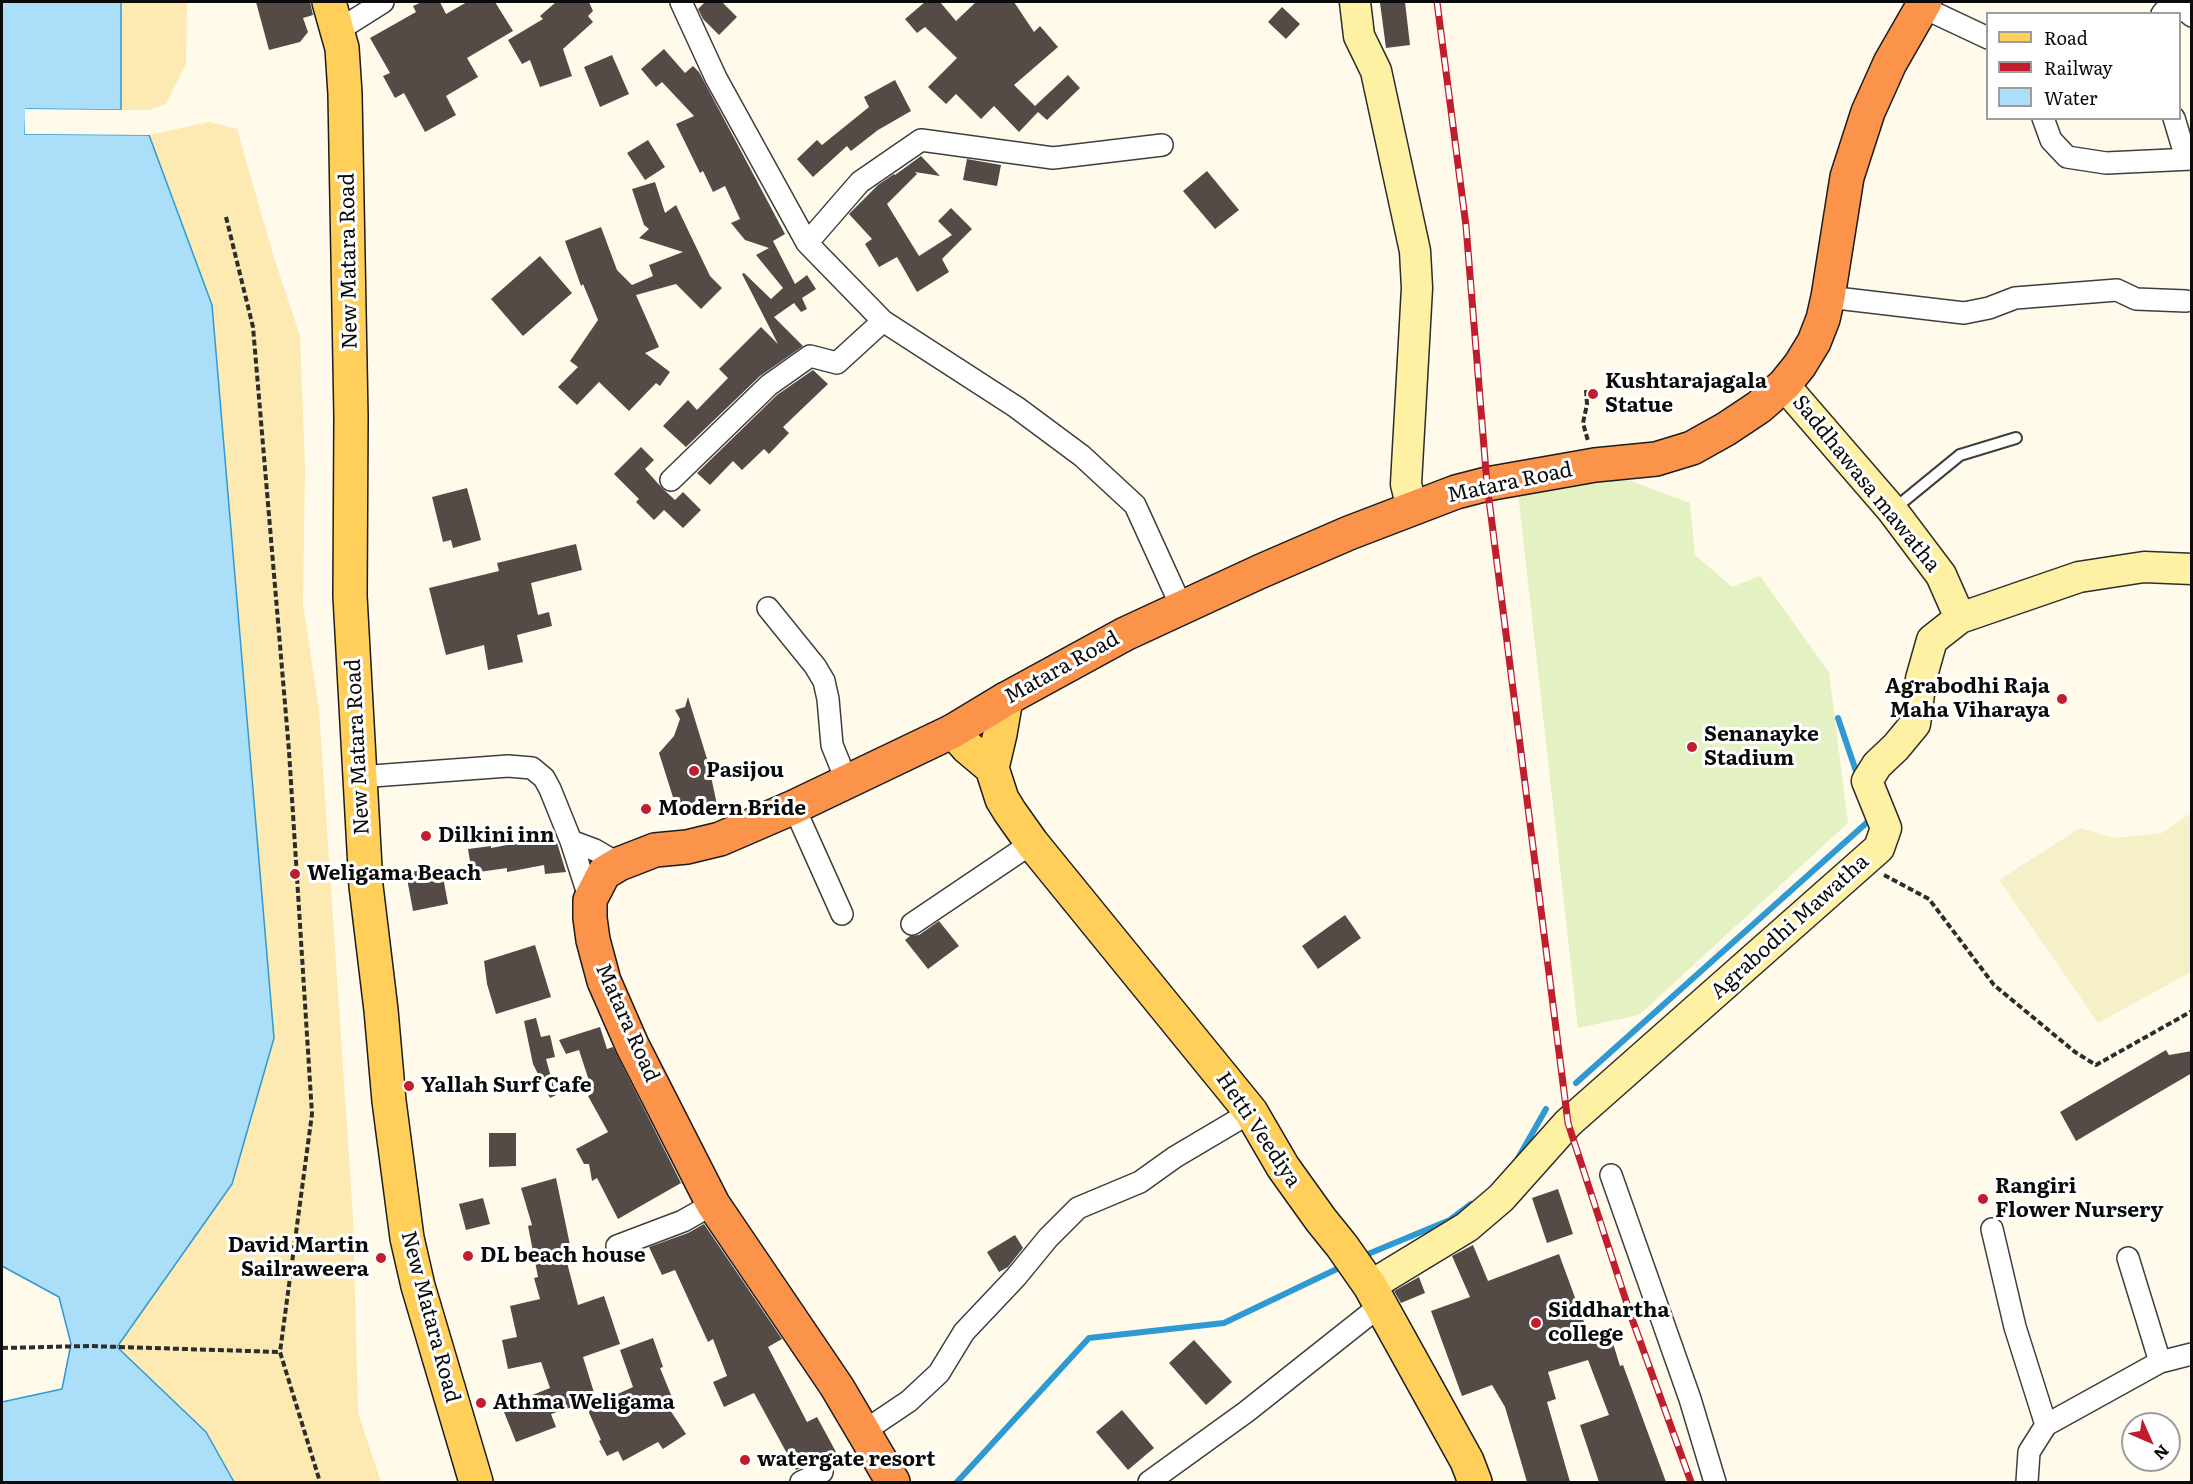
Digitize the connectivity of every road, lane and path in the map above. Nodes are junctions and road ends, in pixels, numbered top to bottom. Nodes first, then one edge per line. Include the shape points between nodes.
1 (382, 2) edge
2 (683, 2) edge
3 (1355, 2) edge
4 (1924, 4) edge
5 (2164, 12) edge
6 (333, 16) edge
7 (2192, 16) edge
8 (1986, 37) edge
9 (2044, 120) edge
10 (2175, 120) edge
11 (1162, 145) dead end
12 (2189, 158) edge
13 (226, 217) dead end
14 (807, 243) junction
15 (1828, 297) junction
16 (2186, 301) dead end
17 (883, 321) junction
18 (1784, 385) junction
19 (1586, 390) dead end
20 (2016, 438) dead end
21 (1595, 465) junction
22 (671, 480) dead end
23 (1412, 508) junction
24 (1892, 510) junction
25 (2192, 569) edge
26 (768, 608) dead end
27 (1182, 608) junction
28 (1960, 618) junction
29 (1006, 699) junction
30 (953, 731) junction
31 (992, 768) junction
32 (359, 777) junction
33 (847, 782) junction
34 (794, 807) junction
35 (571, 841) junction
36 (1032, 843) junction
37 (1862, 863) junction
38 (619, 864) junction
39 (590, 900) junction
40 (842, 914) dead end
41 (912, 924) dead end
42 (2192, 1011) edge
43 (1251, 1112) junction
44 (1611, 1175) dead end
45 (713, 1204) junction
46 (1992, 1229) dead end
47 (617, 1246) dead end
48 (2128, 1258) dead end
49 (1363, 1277) junction
50 (2, 1348) edge
51 (280, 1352) junction
52 (2192, 1354) edge
53 (2160, 1362) junction
54 (2046, 1425) junction
55 (863, 1432) junction
56 (822, 1472) dead end
57 (320, 1482) edge
58 (476, 1482) edge
59 (801, 1482) edge
60 (894, 1482) edge
61 (1149, 1482) edge
62 (1475, 1482) edge
63 (1714, 1482) edge
64 (2027, 1482) edge

1 - 6 street
2 - 14 street via 716,78
3 - 23 street via 1359,36 1376,71 1415,251 1417,288 1406,484
4 - 8 street
4 - 15 highway, Matara Road via 1868,112 1847,177
5 - 7 street via 2169,6
6 - 32 main road, New Matara Road via 342,48 348,165 350,596
9 - 12 street via 2051,140 2067,157 2106,163
10 - 12 street
11 - 14 street via 1053,158 921,140 860,182
13 - 51 path via 252,327 289,751 312,1114
14 - 17 street
15 - 16 street via 1964,313 2015,297 2117,290 2136,299
15 - 18 highway, Matara Road via 1814,342
17 - 22 street via 837,363 810,356 769,385
17 - 27 street via 1025,414 1082,456 1135,505
18 - 21 highway, Matara Road via 1759,407 1692,447 1656,459
18 - 24 street, Saddhawasa mawatha
19 - 21 path via 1583,423
20 - 24 lane via 1960,455
21 - 23 highway, Matara Road via 1487,484
23 - 27 highway, Matara Road
24 - 28 street, Saddhawasa mawatha via 1941,575
25 - 28 street, Agrabodhi Mawatha via 2144,567 2079,577
26 - 33 street via 824,681 832,745
27 - 29 highway, Matara Road via 1125,634
28 - 37 street, Agrabodhi Mawatha via 1932,640 1921,679 1915,724 1867,780 1886,828 1879,848
29 - 30 highway, Matara Road
29 - 31 main road
30 - 31 main road
30 - 33 highway, Matara Road
31 - 36 main road, Hetti Veediya via 1002,799
32 - 35 street via 508,766 532,768 550,789
32 - 58 main road, New Matara Road via 366,886 407,1238
33 - 34 highway, Matara Road
34 - 38 highway, Matara Road via 720,838 656,850
34 - 40 street
35 - 38 street
35 - 39 street
36 - 41 street
36 - 43 main road, Hetti Veediya
37 - 42 path via 1929,899 1994,984 2074,1052 2096,1065
37 - 49 street, Agrabodhi Mawatha via 1568,1123 1501,1198 1467,1227
38 - 39 highway, Matara Road via 604,873
39 - 45 highway, Matara Road via 598,962 614,1005
43 - 49 main road, Hetti Veediya via 1283,1167
43 - 55 street via 1140,1182 1078,1208 964,1332 939,1373 909,1401
44 - 63 street via 1690,1399
45 - 47 street via 683,1221
45 - 55 highway, Matara Road via 805,1338
46 - 54 street via 2015,1327
48 - 53 street
49 - 61 street via 1246,1413
49 - 62 main road, Hetti Veediya via 1467,1461
50 - 51 path via 89,1346
51 - 57 path
52 - 53 street
53 - 54 street
54 - 64 street via 2030,1452
55 - 60 highway, Matara Road
56 - 59 street

